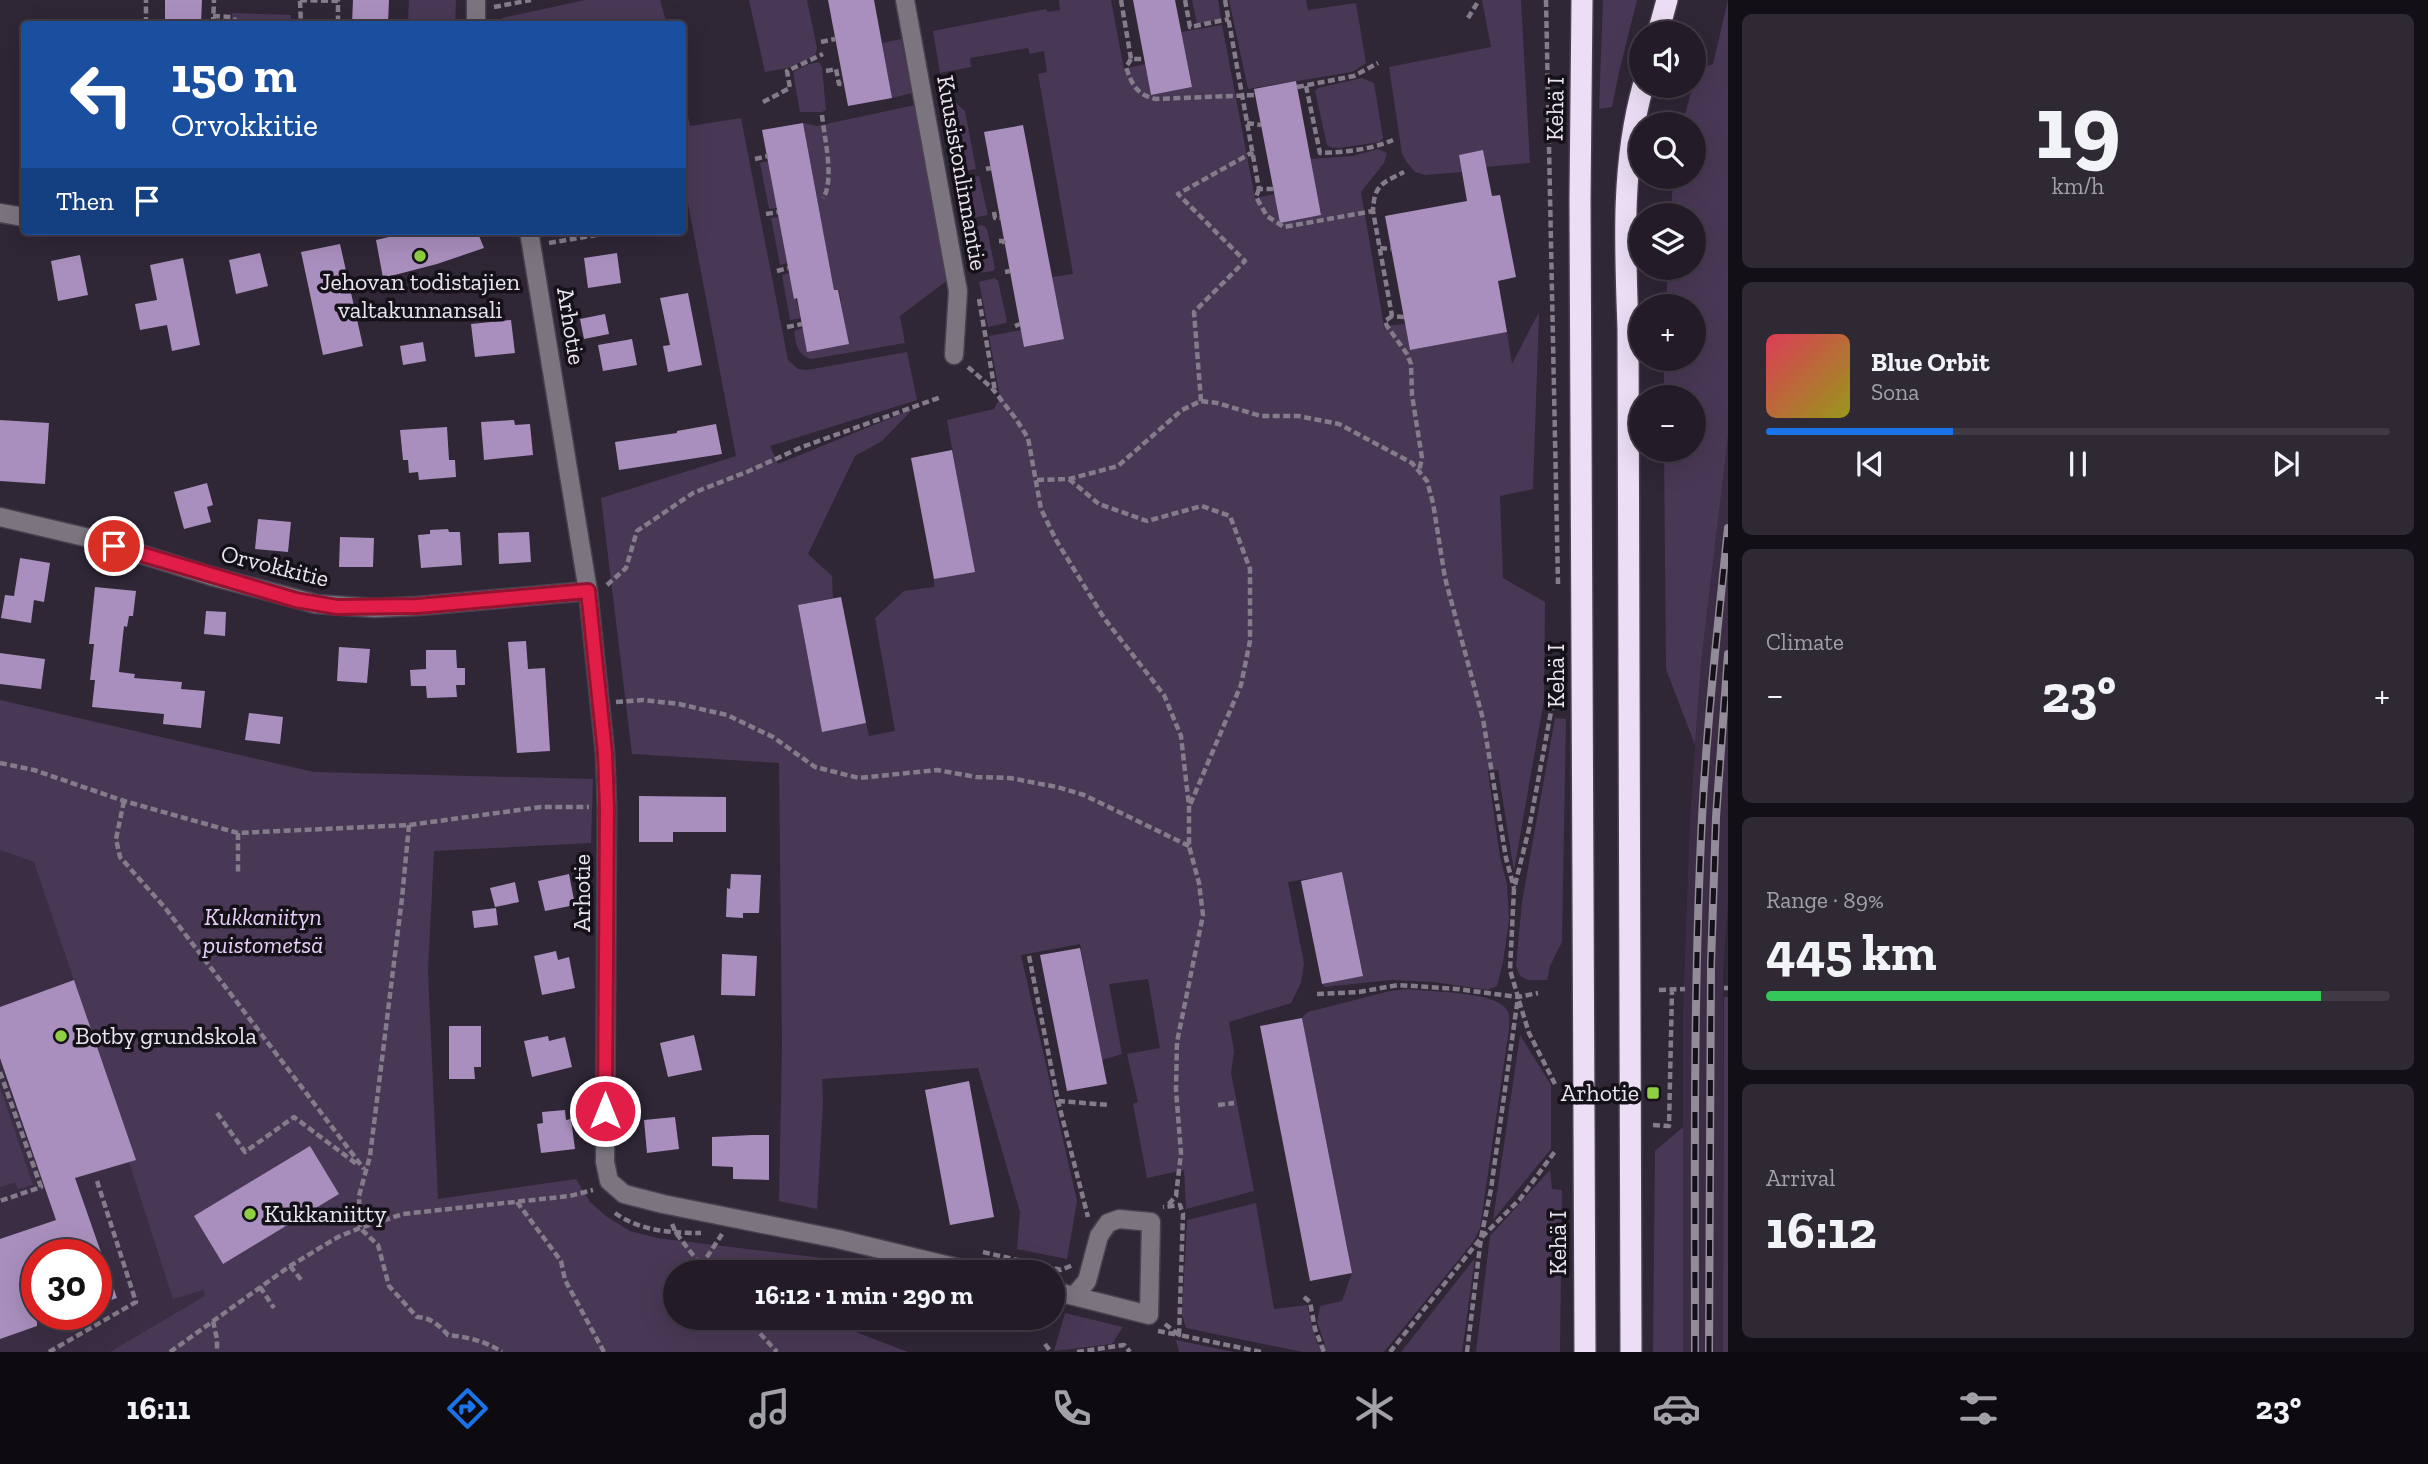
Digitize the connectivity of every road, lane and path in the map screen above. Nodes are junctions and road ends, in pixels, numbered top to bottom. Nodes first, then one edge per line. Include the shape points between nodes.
1 (146, 0) edge
2 (214, 0) edge
3 (476, 0) edge
4 (531, 0) edge
5 (905, 0) edge
6 (1121, 0) edge
7 (1185, 0) edge
8 (1225, 0) edge
9 (1479, 0) edge
10 (1546, 0) edge
11 (1582, 0) edge
12 (1667, 0) edge
13 (300, 1) edge
14 (494, 7) dead end
15 (213, 16) junction
16 (1468, 18) dead end
17 (1229, 19) junction
18 (146, 21) edge
19 (213, 21) edge
20 (236, 21) edge
21 (301, 21) edge
22 (338, 21) edge
23 (476, 21) edge
24 (1661, 21) edge
25 (835, 39) dead end
26 (821, 42) dead end
27 (823, 54) dead end
28 (1144, 58) dead end
29 (1131, 59) junction
30 (1378, 63) dead end
31 (826, 71) dead end
32 (843, 84) dead end
33 (1306, 86) junction
34 (1297, 87) dead end
35 (1256, 95) dead end
36 (1242, 97) junction
37 (1640, 98) edge
38 (763, 102) dead end
39 (822, 116) dead end
40 (1247, 123) junction
41 (1261, 125) dead end
42 (1394, 140) dead end
43 (1253, 152) junction
44 (768, 156) dead end
45 (755, 159) dead end
46 (1404, 172) dead end
47 (1259, 188) junction
48 (1273, 189) dead end
49 (823, 198) dead end
50 (1373, 211) junction
51 (778, 212) dead end
52 (994, 212) dead end
53 (0, 213) edge
54 (766, 214) dead end
55 (21, 216) edge
56 (1000, 218) dead end
57 (530, 235) edge
58 (597, 235) edge
59 (548, 244) dead end
60 (1380, 248) junction
61 (1391, 249) dead end
62 (788, 268) dead end
63 (777, 271) dead end
64 (1392, 316) junction
65 (1404, 317) dead end
66 (802, 324) dead end
67 (787, 327) dead end
68 (954, 355) joint
69 (940, 397) dead end
70 (1201, 401) junction
71 (1419, 471) junction
72 (1069, 479) junction
73 (1037, 480) junction
74 (0, 517) edge
75 (1558, 586) dead end
76 (588, 591) junction
77 (606, 597) dead end
78 (1559, 655) dead end
79 (600, 706) junction
80 (0, 762) edge
81 (124, 801) junction
82 (1189, 806) junction
83 (593, 807) dead end
84 (408, 825) junction
85 (238, 833) junction
86 (1189, 846) junction
87 (238, 875) dead end
88 (1514, 889) junction
89 (1029, 956) dead end
90 (1685, 989) dead end
91 (1659, 990) dead end
92 (1672, 990) junction
93 (1538, 993) dead end
94 (1317, 994) dead end
95 (1518, 996) junction
96 (0, 1072) edge
97 (1555, 1084) dead end
98 (1058, 1101) junction
99 (1234, 1103) dead end
100 (1110, 1105) dead end
101 (1219, 1105) dead end
102 (217, 1113) dead end
103 (1653, 1125) dead end
104 (1556, 1150) dead end
105 (365, 1169) junction
106 (97, 1181) dead end
107 (593, 1191) dead end
108 (0, 1202) edge
109 (516, 1202) junction
110 (663, 1204) junction
111 (1167, 1207) junction
112 (1154, 1215) junction
113 (360, 1228) junction
114 (723, 1233) dead end
115 (1099, 1236) junction
116 (1481, 1238) junction
117 (981, 1252) dead end
118 (1081, 1256) dead end
119 (696, 1260) edge
120 (705, 1260) edge
121 (925, 1260) edge
122 (290, 1266) junction
123 (303, 1282) dead end
124 (260, 1287) junction
125 (1065, 1294) edge
126 (1074, 1296) junction
127 (1304, 1297) dead end
128 (274, 1308) dead end
129 (1149, 1315) junction
130 (213, 1321) junction
131 (757, 1330) edge
132 (1179, 1335) junction
133 (1045, 1344) dead end
134 (49, 1352) edge
135 (170, 1352) edge
136 (217, 1352) edge
137 (502, 1352) edge
138 (604, 1352) edge
139 (777, 1352) edge
140 (1051, 1352) edge
141 (1076, 1352) edge
142 (1130, 1352) edge
143 (1261, 1352) edge
144 (1324, 1352) edge
145 (1390, 1352) edge
146 (1467, 1352) edge
147 (1585, 1352) edge
148 (1631, 1352) edge

1 - 18 path
2 - 15 path
3 - 23 street
4 - 14 path
5 - 68 street, Kuusistonlinnantie via 958,291
6 - 29 path
7 - 17 path via 1190,27
8 - 17 path
9 - 16 path
10 - 75 path
11 - 147 highway, Kehä I
12 - 24 highway
13 - 21 path
13 - 22 path via 338,1
15 - 19 path
15 - 20 path
17 - 36 path
25 - 26 path
27 - 38 path via 787,71 790,88
28 - 29 path
29 - 36 path via 1126,67 1142,96
30 - 33 path via 1353,76
31 - 32 path via 835,69 839,84
33 - 34 path
33 - 42 path via 1320,153
35 - 36 path
36 - 40 path
37 - 148 highway via 1629,162 1625,231
39 - 49 path via 829,179
40 - 41 path
40 - 43 path
43 - 47 path
43 - 70 path via 1178,194 1245,261 1195,312
44 - 45 path
46 - 50 path via 1379,185
47 - 48 path
47 - 50 path via 1256,197 1267,216 1284,227
50 - 60 path
51 - 54 path
52 - 56 path via 995,218
53 - 55 street
57 - 76 street, Arhotie
58 - 59 path
60 - 61 path
60 - 64 path
62 - 63 path
64 - 65 path
64 - 71 path via 1385,321 1411,364 1422,458
66 - 67 path
68 - 73 path via 992,388 1016,419 1028,438
69 - 77 path via 693,493 637,531 626,568 605,586
70 - 71 path via 1261,415 1339,424
70 - 72 path via 1182,410 1118,466
71 - 88 path via 1433,503 1445,578 1483,719
72 - 73 path
72 - 82 path via 1099,504 1147,521 1202,506 1230,516 1250,569 1250,641 1241,685
73 - 82 path via 1041,509 1062,550 1104,618 1164,695 1181,736
74 - 76 street, Orvokkitie via 316,604 418,606
76 - 79 street, Arhotie
78 - 88 path
79 - 86 path via 643,700 727,715 773,737 815,767 859,778 937,770 1057,787 1084,795
79 - 110 street, Arhotie via 607,807 605,1162 609,1181 624,1194
80 - 81 path
81 - 85 path
81 - 105 path via 116,839 120,857 175,920
82 - 86 path
83 - 84 path via 541,807
84 - 85 path
84 - 105 path
85 - 87 path
86 - 111 path via 1203,915 1177,1042 1181,1153 1176,1196
88 - 95 path via 1510,970
89 - 98 path
90 - 92 path
91 - 92 path
92 - 103 path via 1669,1126
93 - 95 path
94 - 95 path via 1398,985
95 - 97 path via 1528,1033
95 - 116 path
96 - 108 path via 41,1187
98 - 100 path
98 - 115 path via 1088,1217
99 - 101 path
102 - 105 path via 244,1152 294,1117
104 - 116 path via 1520,1199
105 - 113 path via 359,1196
106 - 134 path via 136,1302
107 - 109 path
109 - 113 path via 402,1214
109 - 138 path via 561,1261 565,1280
110 - 119 path via 676,1233
110 - 121 street, Arhotie
111 - 112 path
111 - 112 path
111 - 132 path via 1180,1205 1183,1214
112 - 115 street via 1113,1220
112 - 129 street
113 - 122 path
113 - 137 path via 379,1245 389,1286 417,1317 424,1317 448,1335 467,1337
114 - 120 path
115 - 126 street via 1087,1281
116 - 145 path
116 - 146 path
117 - 118 path via 1061,1269
122 - 123 path
122 - 124 path
124 - 128 path
124 - 130 path
125 - 126 street
126 - 129 street
127 - 144 path via 1310,1302
129 - 132 path
130 - 135 path
130 - 136 path
131 - 139 path
132 - 143 path
133 - 140 path
141 - 142 path via 1124,1345

